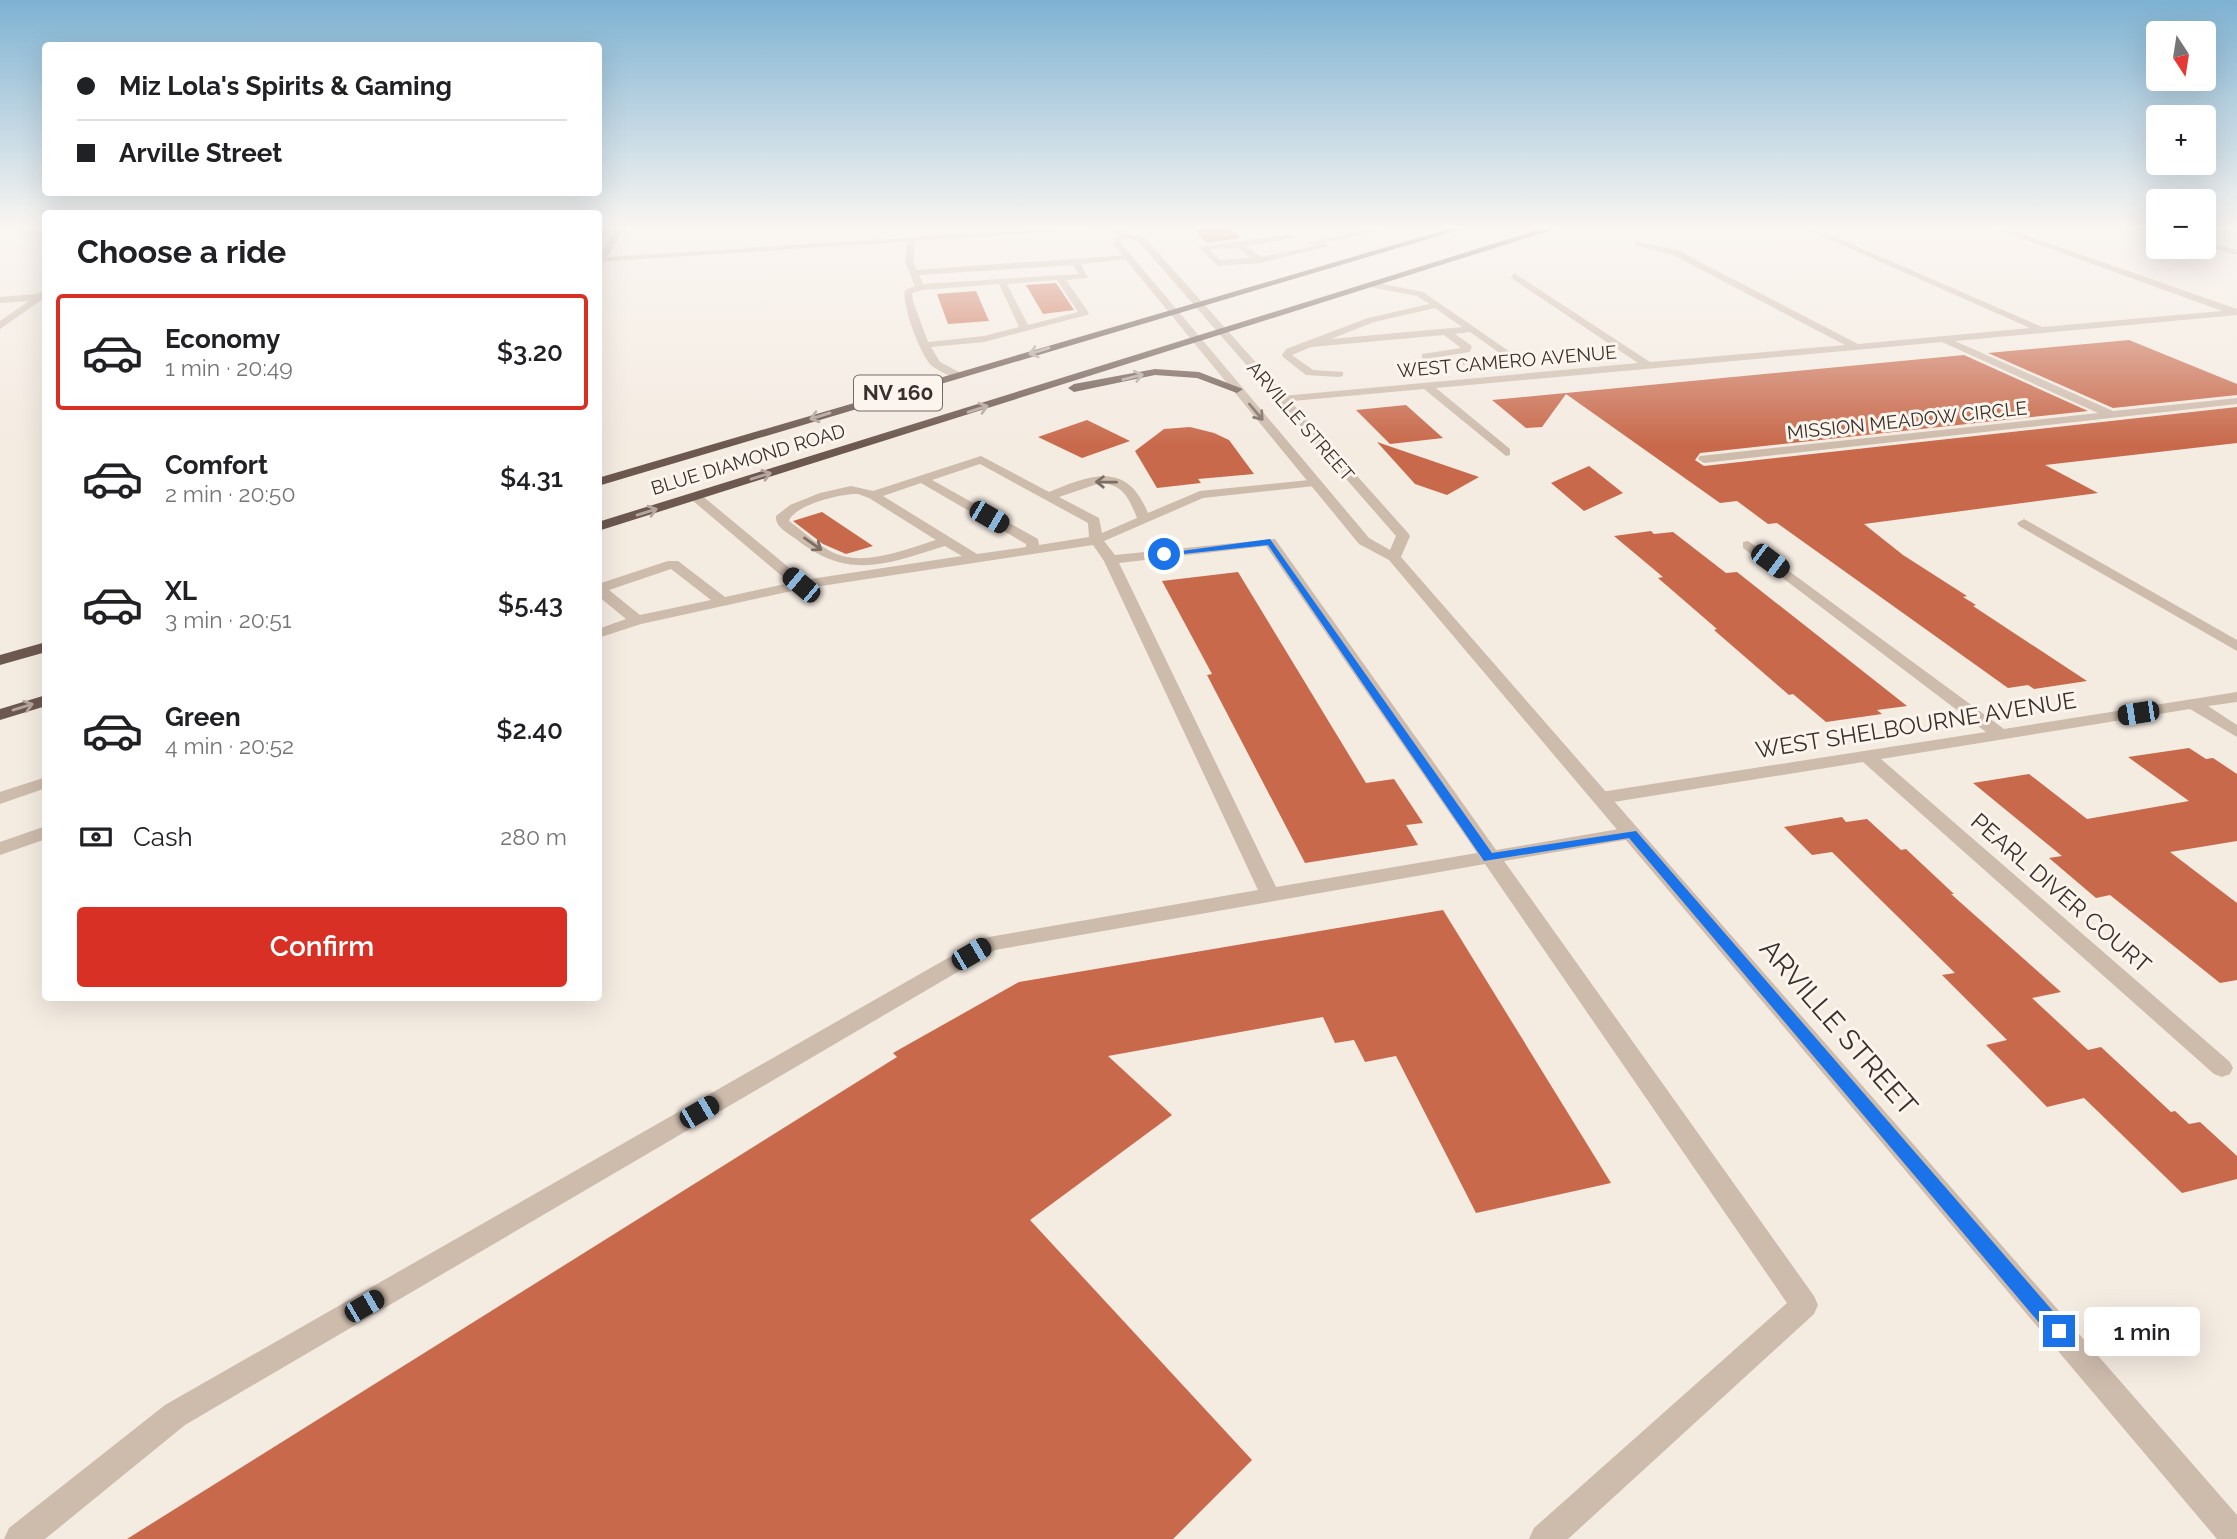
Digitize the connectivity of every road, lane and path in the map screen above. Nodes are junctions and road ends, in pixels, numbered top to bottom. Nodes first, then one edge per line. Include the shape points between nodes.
1 (36, 301) edge
2 (908, 301) edge
3 (1011, 301) edge
4 (1076, 301) edge
5 (1165, 301) edge
6 (1195, 301) edge
7 (1209, 301) edge
8 (1322, 301) edge
9 (1432, 301) edge
10 (1551, 301) edge
11 (1768, 301) edge
12 (1974, 301) edge
13 (2204, 301) edge
14 (1198, 304) junction
15 (1437, 304) junction
16 (1173, 311) junction
17 (2236, 312) edge
18 (0, 326) edge
19 (1025, 329) junction
20 (1473, 329) junction
21 (2041, 330) junction
22 (1222, 332) junction
23 (1447, 332) junction
24 (1942, 339) junction
25 (1197, 340) junction
26 (1309, 344) junction
27 (925, 345) junction
28 (1857, 347) junction
29 (1426, 356) dead end
30 (1467, 363) dead end
31 (1649, 366) junction
32 (1341, 368) dead end
33 (957, 375) junction
34 (1427, 386) junction
35 (1237, 389) junction
36 (1018, 396) junction
37 (1282, 399) junction
38 (2237, 401) edge
39 (2112, 415) junction
40 (1506, 452) dead end
41 (1704, 459) dead end
42 (922, 479) junction
43 (602, 481) edge
44 (1315, 482) junction
45 (873, 495) junction
46 (696, 497) junction
47 (1048, 497) junction
48 (1144, 519) junction
49 (2024, 523) dead end
50 (602, 526) edge
51 (1096, 540) junction
52 (946, 541) junction
53 (1748, 545) dead end
54 (1032, 550) junction
55 (1394, 557) junction
56 (974, 558) junction
57 (1111, 560) junction
58 (801, 585) junction
59 (602, 588) edge
60 (602, 591) edge
61 (723, 601) junction
62 (637, 620) junction
63 (602, 633) edge
64 (2237, 646) edge
65 (42, 648) edge
66 (0, 660) edge
67 (2237, 697) edge
68 (42, 701) edge
69 (2193, 704) junction
70 (0, 715) edge
71 (2237, 732) edge
72 (2000, 734) junction
73 (1867, 756) junction
74 (42, 783) edge
75 (0, 798) edge
76 (1601, 798) junction
77 (42, 833) edge
78 (1632, 834) junction
79 (0, 849) edge
80 (1489, 858) junction
81 (1270, 895) junction
82 (2222, 1068) dead end
83 (20, 1539) edge
84 (1545, 1539) edge
85 (2237, 1539) edge

1 - 18 street
2 - 27 street
3 - 19 street
4 - 19 street via 1084,313
5 - 16 street, ARVILLE STREET
6 - 14 street, ARVILLE STREET
7 - 14 highway, BLUE DIAMOND ROAD / NV 160
8 - 22 highway, BLUE DIAMOND ROAD / NV 160
9 - 15 street
10 - 31 street
11 - 28 street
12 - 21 street
13 - 17 street
14 - 16 highway, BLUE DIAMOND ROAD / NV 160
14 - 22 street, ARVILLE STREET
15 - 20 street
15 - 26 street via 1371,320
16 - 25 street, ARVILLE STREET
16 -> 33 highway, BLUE DIAMOND ROAD / NV 160
17 - 21 street, WEST CAMERO AVENUE
19 - 27 street
20 - 23 street
20 - 30 street via 1511,356
21 - 24 street, WEST CAMERO AVENUE
22 - 25 highway, BLUE DIAMOND ROAD / NV 160
22 - 37 street, ARVILLE STREET
23 - 26 street
23 - 29 street via 1468,348
24 - 28 street, WEST CAMERO AVENUE
24 - 39 street, MISSION MEADOW CIRCLE
25 - 35 street, ARVILLE STREET
25 - 36 highway, BLUE DIAMOND ROAD / NV 160
26 - 32 street via 1287,355 1300,369 1315,375
27 - 33 street via 936,364
28 - 31 street, WEST CAMERO AVENUE
31 - 34 street, WEST CAMERO AVENUE
33 -> 43 highway, BLUE DIAMOND ROAD / NV 160
34 - 37 street, WEST CAMERO AVENUE
34 - 40 street
36 -> 35 highway via 1108,384 1155,372 1199,376
35 -> 44 street, ARVILLE STREET
46 -> 36 highway, BLUE DIAMOND ROAD / NV 160
37 - 55 street, ARVILLE STREET via 1403,536
38 - 39 street, MISSION MEADOW CIRCLE
39 - 41 street, MISSION MEADOW CIRCLE
42 - 45 street
42 - 47 street via 981,460
42 - 54 street via 1033,542
44 - 48 street via 1200,495
44 - 55 street, ARVILLE STREET via 1364,541
45 - 52 street
45 -> 52 street via 840,492 788,510 782,522 845,561 881,559
50 -> 46 highway, BLUE DIAMOND ROAD / NV 160
46 - 58 street
48 -> 47 street via 1121,482 1085,482
47 - 51 street via 1094,521
48 - 51 street
49 - 64 street
51 - 54 street
51 - 57 street
52 - 56 street
53 - 72 street
54 - 56 street
55 - 76 street, ARVILLE STREET
56 - 58 street
57 - 80 street via 1270,542
57 - 81 street
58 - 61 street
59 - 61 street via 673,564
60 - 62 street
61 - 62 street
62 - 63 street
65 - 66 highway
67 - 69 street, WEST SHELBOURNE AVENUE
70 -> 68 highway
69 - 71 street
69 - 72 street, WEST SHELBOURNE AVENUE
72 - 73 street, WEST SHELBOURNE AVENUE
73 - 76 street, WEST SHELBOURNE AVENUE
73 - 82 street, PEARL DIVER COURT
74 - 75 street
76 - 78 street, ARVILLE STREET
77 - 79 street
78 - 80 street
78 - 85 street, ARVILLE STREET
80 - 81 street
80 - 84 street via 1804,1305
81 - 83 street via 990,943 175,1415

